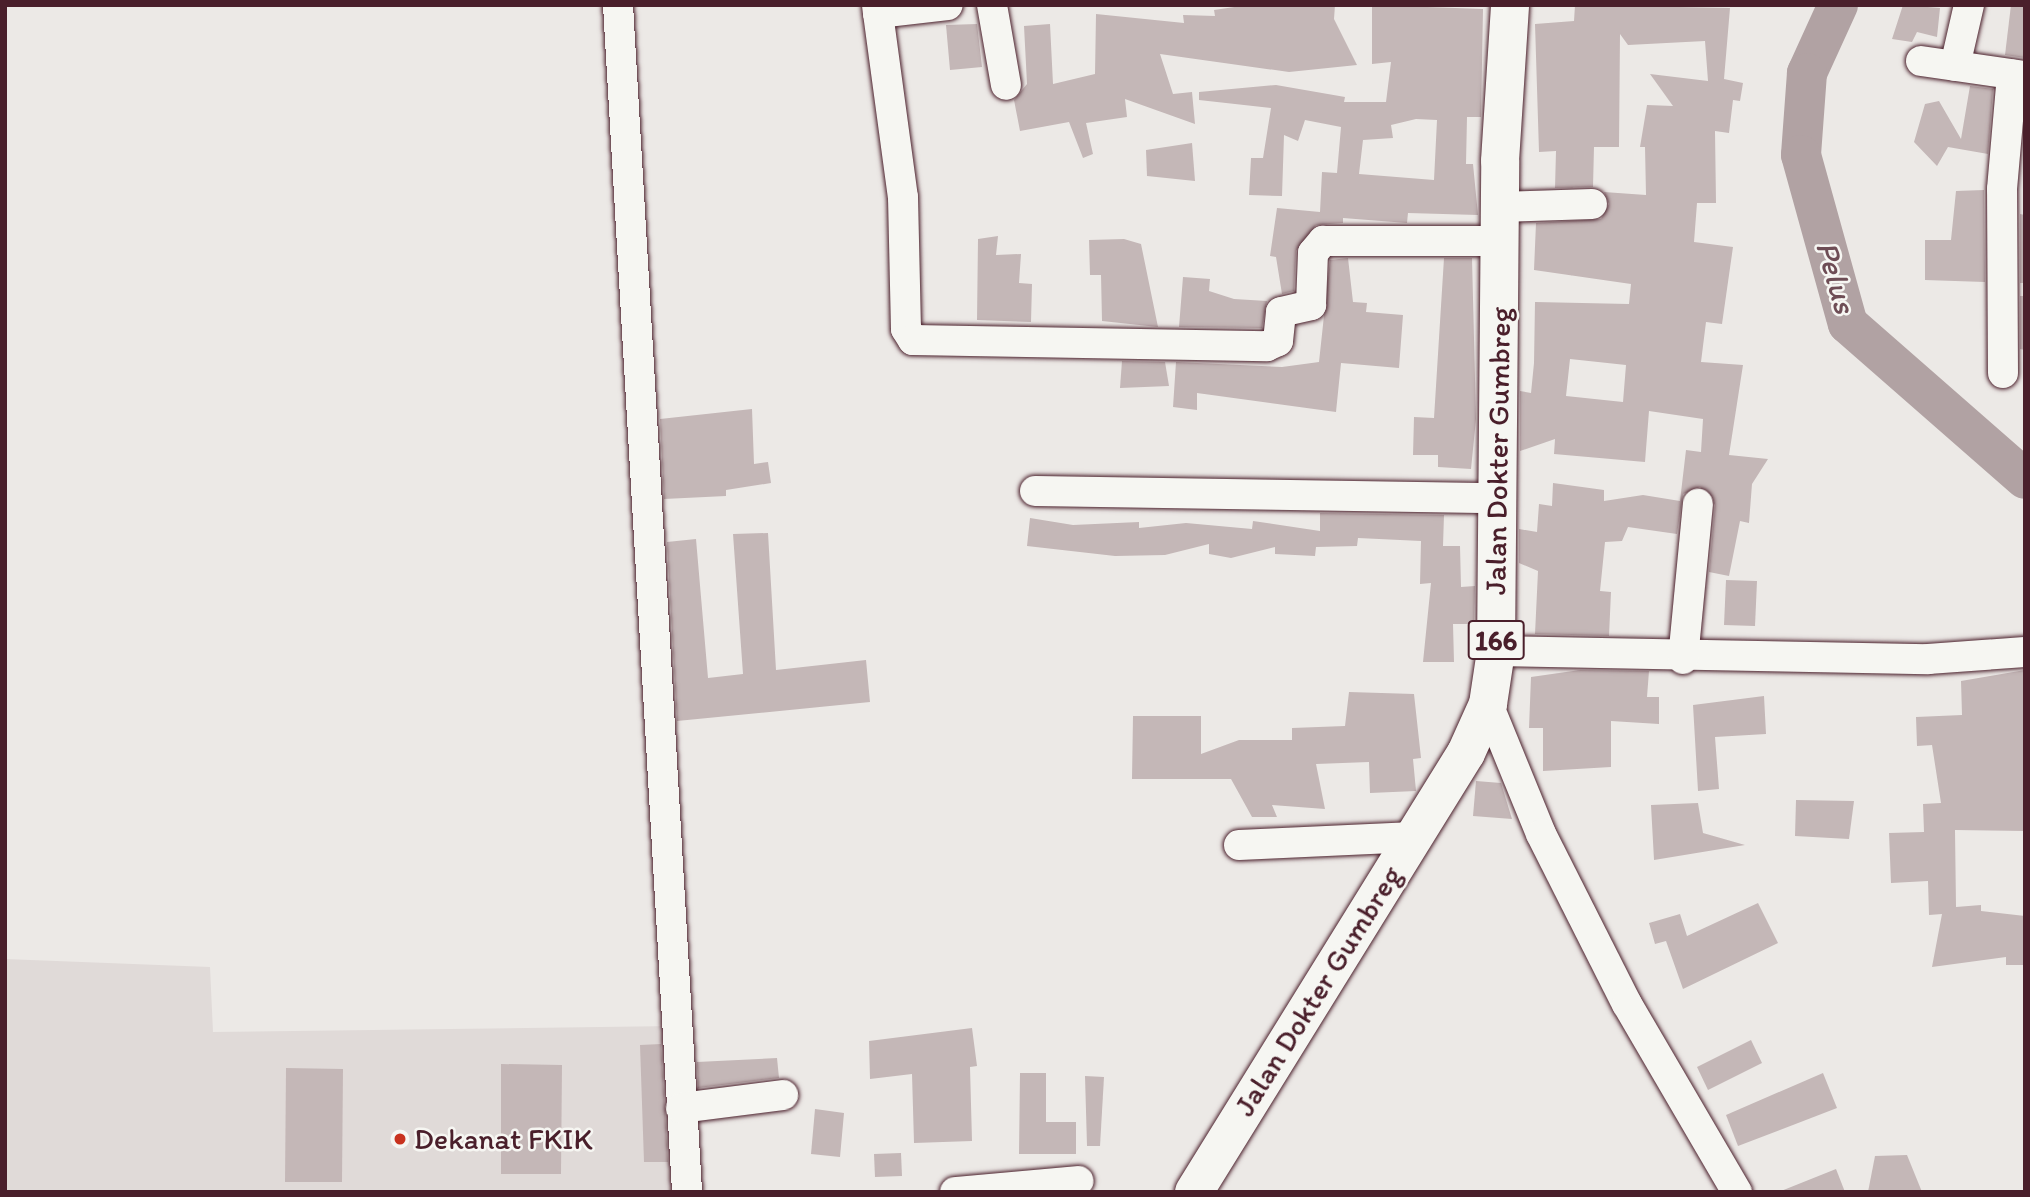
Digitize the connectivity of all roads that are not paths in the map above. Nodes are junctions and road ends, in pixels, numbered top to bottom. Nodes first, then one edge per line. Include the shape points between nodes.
1 (618, 5) edge
2 (947, 5) edge
3 (992, 5) edge
4 (1510, 5) edge
5 (1969, 5) edge
6 (877, 9) edge
7 (1922, 61) dead end
8 (1955, 66) junction
9 (2018, 75) edge
10 (1006, 85) dead end
11 (2013, 189) edge
12 (1592, 204) dead end
13 (1500, 224) junction
14 (2013, 301) edge
15 (2003, 373) dead end
16 (1035, 491) dead end
17 (1498, 498) junction
18 (1698, 504) dead end
19 (1496, 651) junction
20 (2025, 652) edge
21 (1683, 659) junction
22 (1488, 704) junction
23 (1414, 837) junction
24 (1239, 845) dead end
25 (783, 1095) dead end
26 (681, 1108) junction
27 (1079, 1181) dead end
28 (687, 1192) edge
29 (956, 1192) edge
30 (1194, 1192) edge
31 (1737, 1192) edge

1 - 26 street
2 - 6 street
3 - 10 street
4 - 13 main road, Jalan Dokter Gumbreg / 166
5 - 8 street
6 - 13 street via 903,197 906,329 912,340 1267,346 1278,341 1281,312 1311,305 1313,253 1323,242
7 - 8 street
8 - 9 street
9 - 11 street
11 - 14 street
12 - 13 street
13 - 17 main road, Jalan Dokter Gumbreg / 166
14 - 15 street
16 - 17 street
17 - 19 main road, Jalan Dokter Gumbreg / 166
18 - 21 street
19 - 21 street
19 - 22 main road, Jalan Dokter Gumbreg / 166
20 - 21 street via 1928,659
22 - 23 main road, Jalan Dokter Gumbreg / 166 via 1466,754
22 - 31 street via 1541,834 1627,1004
23 - 24 street
23 - 30 main road, Jalan Dokter Gumbreg / 166
25 - 26 street
26 - 28 street
27 - 29 street

